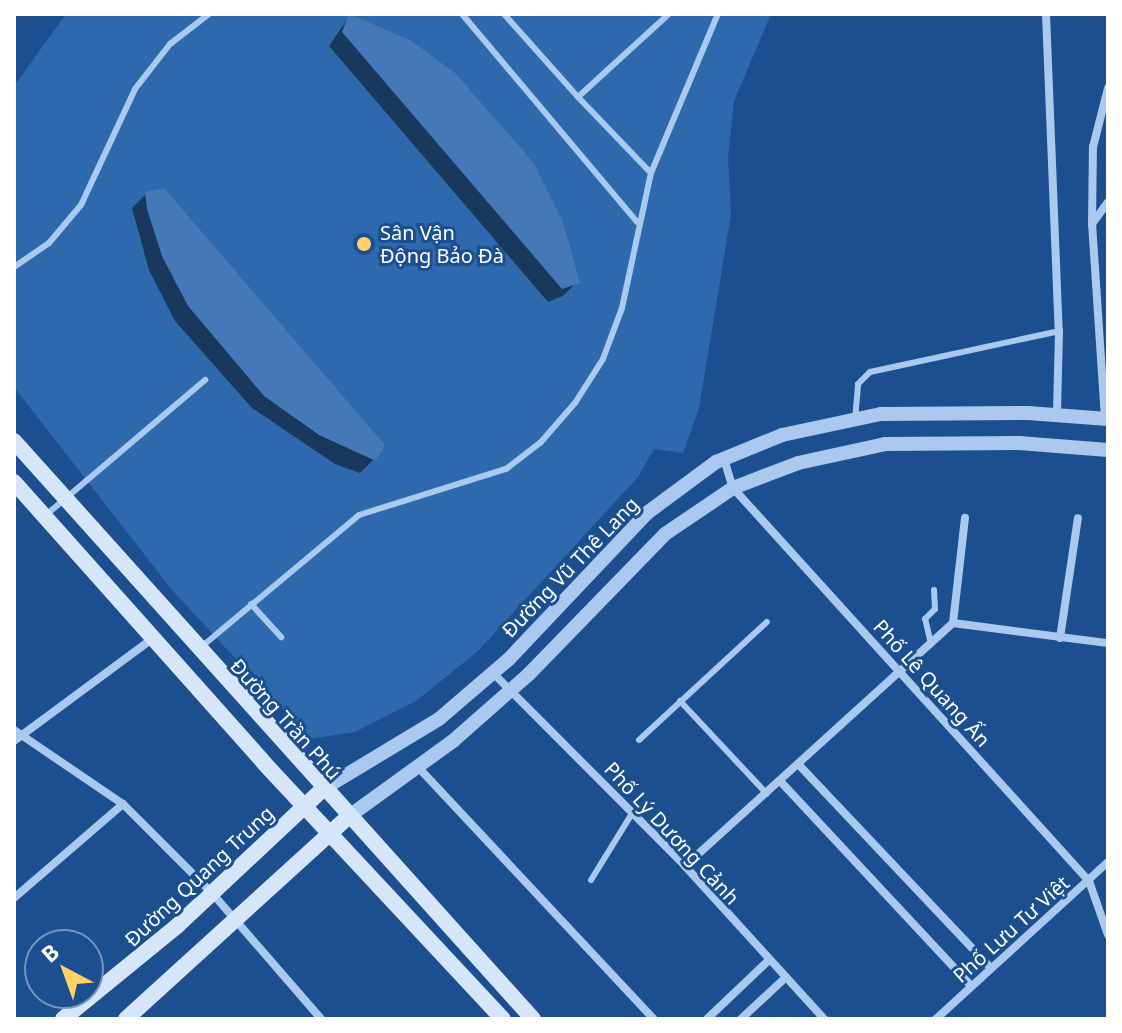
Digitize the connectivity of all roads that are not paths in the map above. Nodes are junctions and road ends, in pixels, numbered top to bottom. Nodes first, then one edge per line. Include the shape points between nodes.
1 (209, 14) edge
2 (462, 14) edge
3 (504, 14) edge
4 (669, 14) edge
5 (718, 14) edge
6 (1046, 14) edge
7 (1108, 88) edge
8 (578, 97) junction
9 (651, 173) junction
10 (1108, 202) edge
11 (637, 222) junction
12 (1092, 224) junction
13 (14, 267) edge
14 (1059, 331) junction
15 (205, 380) dead end
16 (1057, 415) junction
17 (1106, 419) edge
18 (855, 420) junction
19 (14, 441) edge
20 (1108, 450) edge
21 (724, 459) junction
22 (14, 482) edge
23 (733, 488) junction
24 (62, 501) junction
25 (43, 518) junction
26 (965, 518) dead end
27 (1078, 518) dead end
28 (934, 590) dead end
29 (251, 604) junction
30 (767, 622) dead end
31 (953, 623) junction
32 (281, 637) dead end
33 (1060, 638) junction
34 (152, 639) junction
35 (1108, 643) edge
36 (931, 644) junction
37 (197, 650) junction
38 (493, 673) junction
39 (900, 673) junction
40 (511, 690) junction
41 (680, 701) junction
42 (16, 736) edge
43 (639, 740) dead end
44 (799, 765) junction
45 (417, 766) junction
46 (781, 782) junction
47 (323, 789) junction
48 (767, 794) junction
49 (123, 804) junction
50 (304, 806) junction
51 (633, 812) junction
52 (348, 817) junction
53 (330, 834) junction
54 (1108, 862) edge
55 (685, 866) junction
56 (591, 880) dead end
57 (1089, 881) junction
58 (212, 893) junction
59 (14, 898) edge
60 (238, 922) junction
61 (1108, 935) edge
62 (768, 961) junction
63 (991, 968) junction
64 (785, 978) junction
65 (971, 986) junction
66 (63, 1019) edge
67 (126, 1019) edge
68 (321, 1019) edge
69 (503, 1019) edge
70 (533, 1019) edge
71 (654, 1019) edge
72 (707, 1019) edge
73 (741, 1019) edge
74 (824, 1019) edge
75 (936, 1019) edge

1 - 13 lane via 151,65 121,115 94,186 81,205 49,243
2 - 11 lane
3 - 8 lane
4 - 8 lane
5 - 9 lane
6 - 14 street
7 - 12 street via 1093,147
8 - 9 lane
9 - 11 lane
10 - 12 street
11 - 29 lane via 622,308 603,359 541,442 506,469 359,515
12 - 17 street
14 - 16 street
14 - 18 lane via 870,372 858,384
15 - 24 lane
16 - 17 street, Đường Vũ Thê Lang
16 - 18 street, Đường Vũ Thê Lang via 881,414
18 - 21 street, Đường Vũ Thê Lang via 782,435
19 - 24 main road, Đường Trần Phú
20 - 23 street via 1019,443 885,444 798,463
21 - 23 street, Phố Lê Quang Ấn
21 - 38 street, Đường Vũ Thê Lang via 647,513
22 - 25 main road
23 - 39 street, Phố Lê Quang Ấn
23 - 40 street via 665,534
24 - 25 lane
24 - 37 main road, Đường Trần Phú
25 - 34 main road
26 - 31 street
27 - 33 street
28 - 36 lane via 935,609 925,619
29 - 32 lane
29 - 37 lane
30 - 41 lane
31 - 33 street
31 - 36 street
33 - 35 street
34 - 42 street
34 - 50 main road
36 - 39 street
37 - 47 main road, Đường Trần Phú
38 - 40 street, Phố Lý Dương Cảnh
38 - 47 street, Đường Vũ Thê Lang via 439,719
39 - 44 street
39 - 57 street, Phố Lê Quang Ấn
40 - 45 street
40 - 51 street, Phố Lý Dương Cảnh
41 - 43 lane
41 - 48 lane
42 - 49 street
44 - 46 street
44 - 63 street
45 - 52 street
45 - 71 street
46 - 48 street
46 - 65 street
47 - 50 main road, Đường Quang Trung
47 - 52 main road, Đường Trần Phú
48 - 55 street
49 - 58 street
49 - 59 street
50 - 53 main road
50 - 58 main road, Đường Quang Trung
51 - 55 street, Phố Lý Dương Cảnh
51 - 56 lane
52 - 53 main road
52 - 70 main road, Đường Trần Phú
53 - 60 main road
53 - 69 main road
54 - 57 street, Phố Lưu Tư Việt
55 - 62 street, Phố Lý Dương Cảnh
57 - 61 street, Phố Lê Quang Ấn
57 - 63 street, Phố Lưu Tư Việt
58 - 60 street
58 - 66 main road, Đường Quang Trung via 127,971
60 - 67 main road
60 - 68 street
62 - 64 street, Phố Lý Dương Cảnh
62 - 72 street
63 - 65 street, Phố Lưu Tư Việt
64 - 73 street
64 - 74 street, Phố Lý Dương Cảnh
65 - 75 street, Phố Lưu Tư Việt

